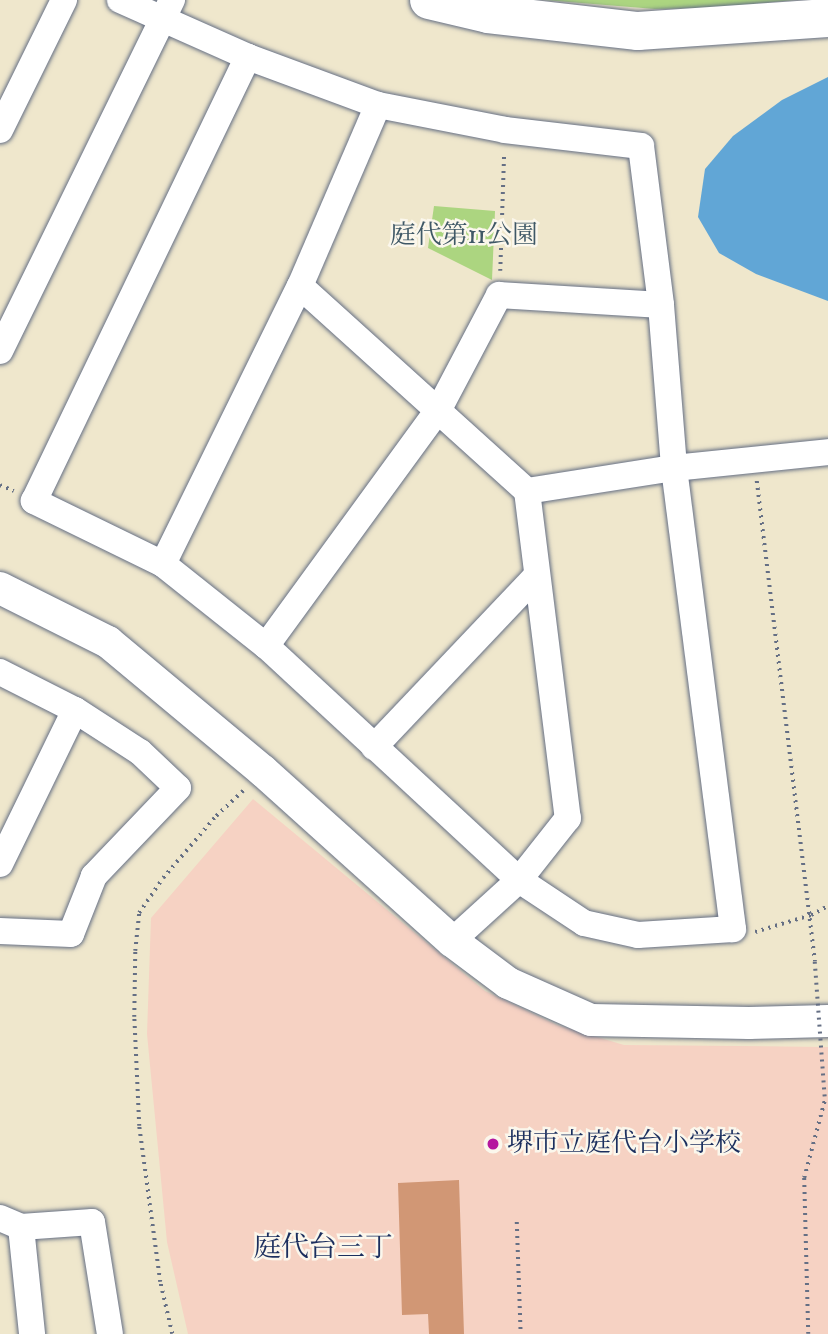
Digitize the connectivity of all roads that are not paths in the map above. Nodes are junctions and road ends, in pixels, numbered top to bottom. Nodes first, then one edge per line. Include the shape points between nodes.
1 (64, 0) edge
2 (120, 0) edge
3 (429, 0) edge
4 (167, 9) edge
5 (828, 18) edge
6 (248, 57) junction
7 (379, 105) junction
8 (0, 130) edge
9 (300, 286) junction
10 (661, 305) junction
11 (0, 351) edge
12 (439, 409) junction
13 (828, 452) edge
14 (674, 468) junction
15 (527, 491) junction
16 (163, 565) junction
17 (536, 576) junction
18 (0, 588) edge
19 (266, 646) junction
20 (0, 672) edge
21 (75, 710) junction
22 (374, 747) junction
23 (0, 864) edge
24 (519, 880) junction
25 (0, 931) edge
26 (452, 941) junction
27 (828, 1021) edge
28 (10, 1223) edge
29 (32, 1334) edge
30 (110, 1334) edge

1 - 8 street
2 - 4 street
3 - 5 main road via 488,14 638,31
4 - 6 street
4 - 11 street
6 - 7 street
6 - 16 street via 34,501
7 - 9 street
7 - 10 street via 505,130 641,146
9 - 12 street
9 - 16 street
10 - 12 street via 499,295
10 - 14 street
12 - 15 street
12 - 19 street
13 - 14 street
14 - 15 street
14 - 24 street via 733,929 638,935 584,923
15 - 17 street
16 - 19 street
17 - 22 street
17 - 24 street via 568,818
18 - 26 street via 108,642 263,771
19 - 22 street
20 - 21 street
21 - 23 street
21 - 25 street via 140,751 178,788 94,876 71,933
22 - 24 street
24 - 26 street
26 - 27 street via 508,983 591,1020
28 - 29 street
28 - 30 street via 92,1222

